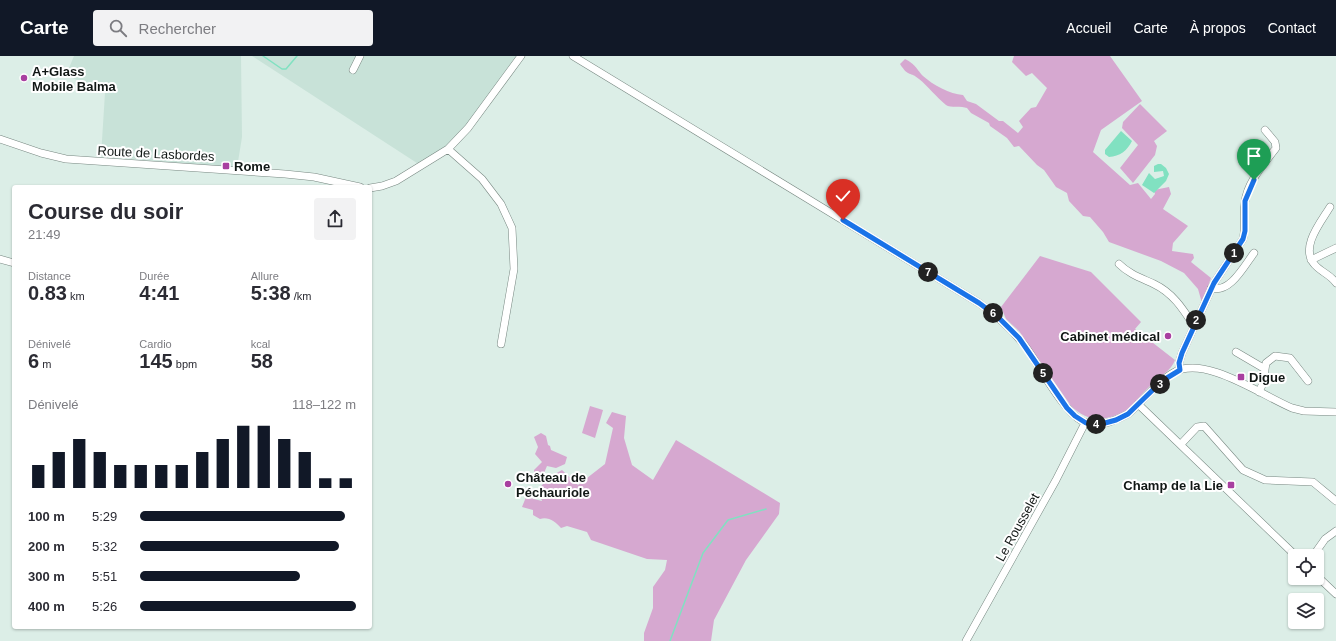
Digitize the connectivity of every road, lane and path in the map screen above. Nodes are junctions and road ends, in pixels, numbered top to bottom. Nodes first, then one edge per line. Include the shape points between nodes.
1 (360, 56) edge
2 (521, 56) edge
3 (573, 56) edge
4 (353, 70) dead end
5 (1265, 130) dead end
6 (0, 139) edge
7 (448, 149) junction
8 (351, 185) edge
9 (372, 188) edge
10 (1330, 207) dead end
11 (1336, 248) edge
12 (1254, 253) dead end
13 (0, 259) edge
14 (1311, 260) junction
15 (12, 262) edge
16 (1119, 264) dead end
17 (1336, 283) edge
18 (1211, 288) junction
19 (1194, 326) junction
20 (502, 344) dead end
21 (1236, 352) dead end
22 (1265, 369) junction
23 (1180, 370) junction
24 (1308, 381) dead end
25 (1259, 392) junction
26 (1138, 404) junction
27 (1336, 412) edge
28 (1086, 423) junction
29 (1181, 444) junction
30 (1336, 501) edge
31 (1336, 530) edge
32 (1289, 549) edge
33 (1318, 549) edge
34 (1324, 583) edge
35 (1336, 594) edge
36 (966, 641) edge

1 - 4 street
2 - 7 street via 468,128
3 - 28 street via 979,303 1019,338 1067,408
5 - 18 street via 1275,142 1276,148 1246,195 1243,239
6 - 8 street, Route de Lasbordes via 72,160 285,174
7 - 9 street via 396,181
7 - 20 street via 482,179 501,204 512,228 514,269
10 - 14 street via 1312,238 1309,249
11 - 14 street
12 - 18 street via 1233,281 1219,289
13 - 15 street
14 - 17 street
16 - 19 street via 1130,273 1170,294
18 - 19 street
19 - 23 street via 1180,358
21 - 22 street
22 - 24 street via 1271,357 1288,357
22 - 25 street
23 - 25 street via 1196,367 1211,370
23 - 26 street via 1166,378
25 - 27 street via 1298,410
26 - 28 street via 1128,414 1116,420
26 - 29 street
28 - 36 street, Le Rousselet
29 - 30 street via 1197,427 1204,426 1243,470 1265,480 1312,482
29 - 32 street
31 - 33 street
34 - 35 street

